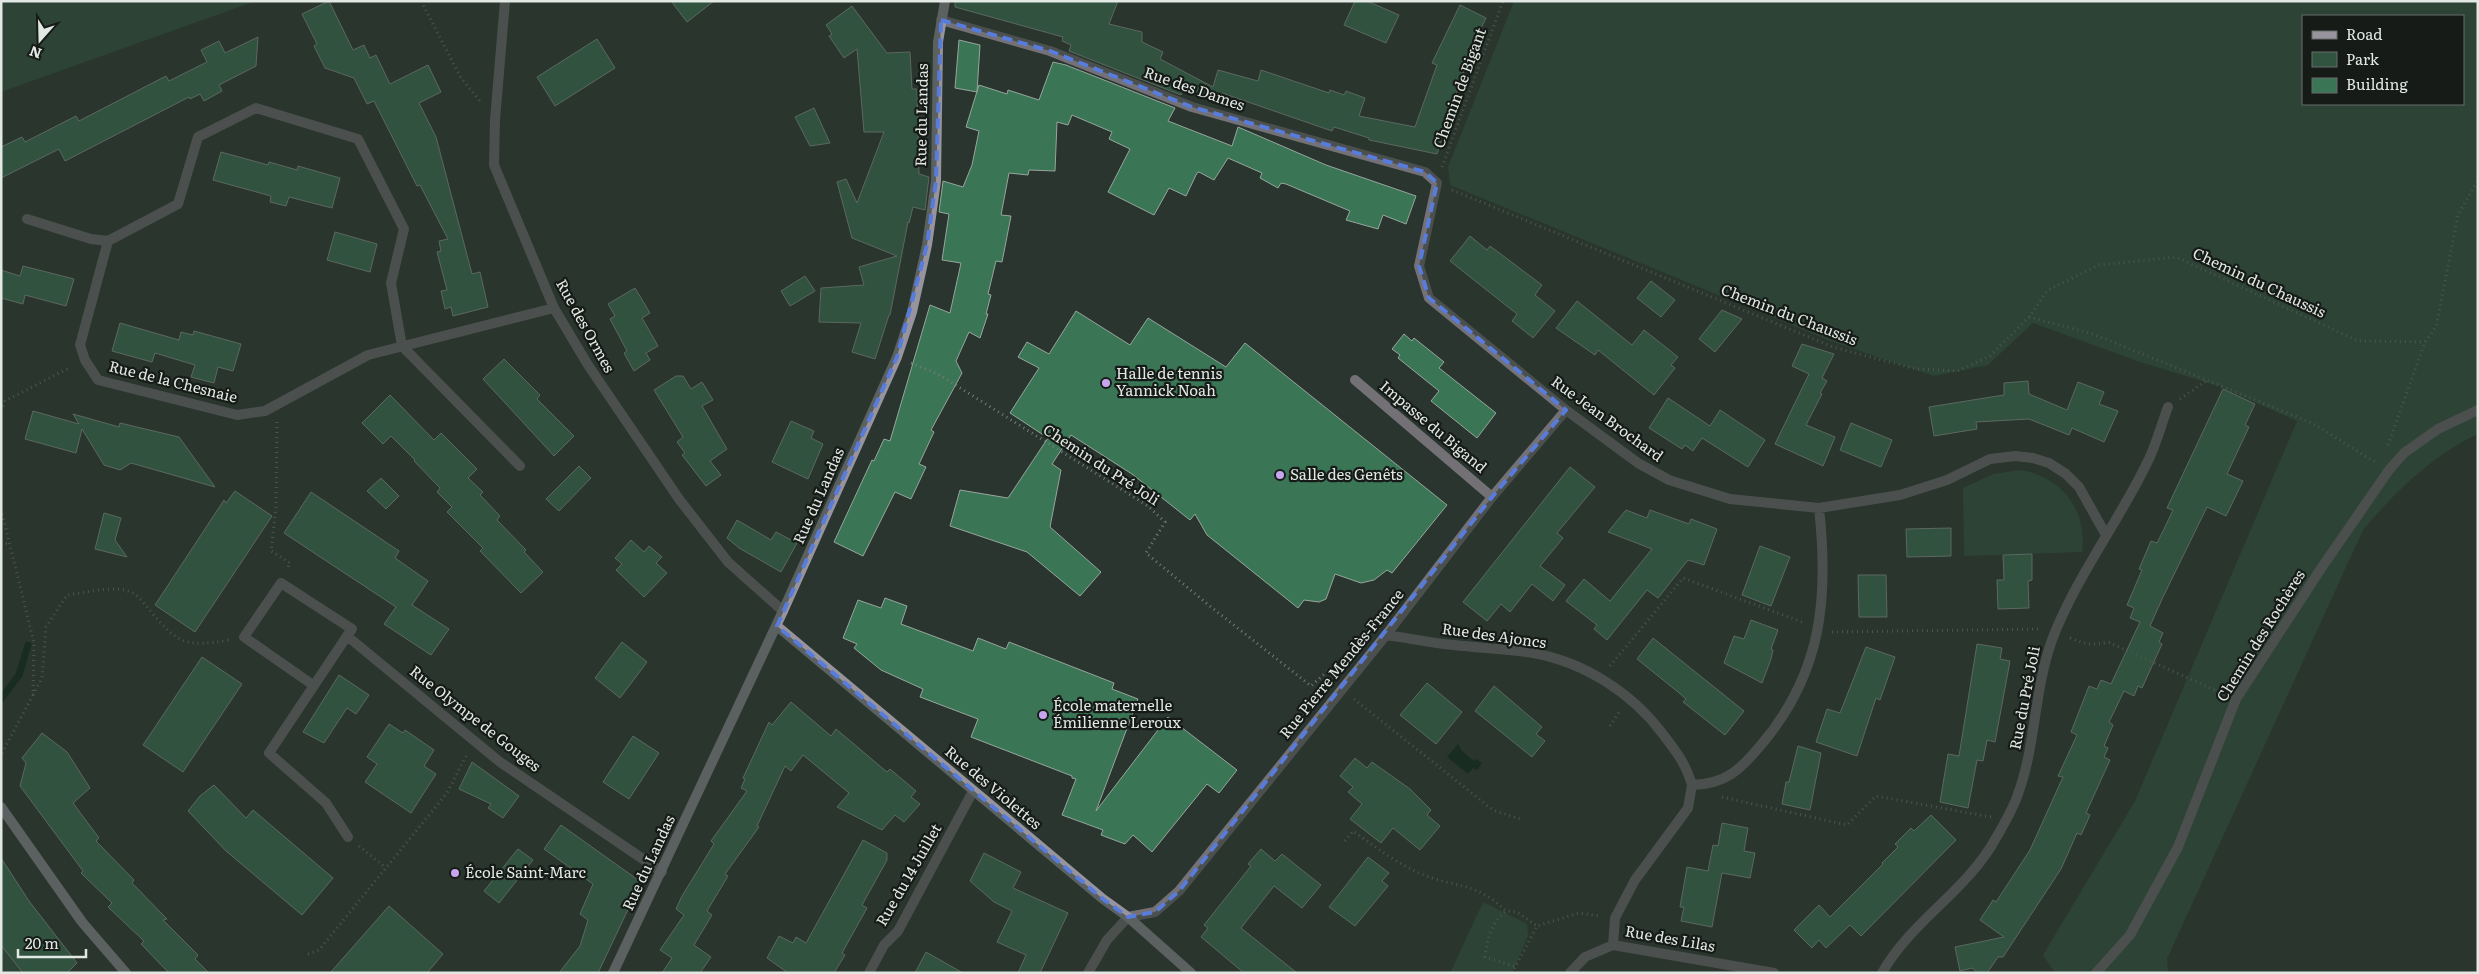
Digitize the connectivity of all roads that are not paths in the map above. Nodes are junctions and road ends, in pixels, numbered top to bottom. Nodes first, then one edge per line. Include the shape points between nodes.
1 (504, 1) edge
2 (945, 1) edge
3 (941, 20) junction
4 (1436, 183) joint
5 (27, 219) dead end
6 (108, 241) junction
7 (554, 308) junction
8 (402, 346) junction
9 (1355, 380) dead end
10 (2168, 407) road end
11 (1566, 410) junction
12 (2478, 410) edge
13 (520, 466) dead end
14 (1492, 497) junction
15 (1819, 508) junction
16 (2106, 535) junction
17 (784, 611) junction
18 (777, 626) junction
19 (1386, 635) junction
20 (347, 636) junction
21 (313, 685) junction
22 (1692, 786) junction
23 (973, 791) junction
24 (1, 806) edge
25 (348, 837) road end
26 (662, 872) junction
27 (1128, 917) junction
28 (1613, 945) junction
29 (126, 973) edge
30 (613, 973) edge
31 (869, 973) edge
32 (1088, 973) edge
33 (1191, 973) edge
34 (1570, 973) edge
35 (1774, 973) edge
36 (1882, 973) edge
37 (2096, 973) edge

1 - 7 street, Rue des Ormes via 494,165
2 - 3 street, Rue du Landas
3 - 4 street, Rue des Dames via 1050,51 1192,107 1425,172
3 - 17 street, Rue du Landas via 936,181 927,245 912,312 897,357
4 - 11 street, Rue Jean Brochard via 1418,266 1429,298
5 - 6 street via 91,239
6 - 8 street, Rue de la Chesnaie via 80,345 98,380 237,415 277,406 368,355
6 - 8 street via 178,204 198,137 256,108 358,139 404,229 391,283
7 - 8 street, Rue de la Chesnaie
7 - 17 street, Rue des Ormes via 588,365 679,499 728,562
8 - 13 street
9 - 14 street, Impasse du Bigand
10 - 16 street, Rue du Pré Joli via 2148,463
11 - 14 street, Rue Pierre Mendès-France
11 - 15 street, Rue Jean Brochard via 1638,463 1669,480 1730,499
12 - 37 street, Chemin des Rochères via 2438,429 2404,453 2388,470 2320,570 2236,699 2178,847 2130,936
14 - 19 street, Rue Pierre Mendès-France
15 - 16 street, Rue Jean Brochard via 1900,495 1947,480 1990,459 2015,456 2049,463 2066,474 2079,487
15 - 22 street via 1824,578 1818,631 1803,678 1778,724 1747,761 1728,777 1711,785
16 - 36 street, Rue du Pré Joli via 2056,631 2038,697 2028,758 2018,795 2006,820 1966,881 1891,956
17 - 18 street, Rue du Landas
18 - 23 street, Rue des Violettes
18 - 26 street, Rue du Landas
19 - 22 street, Rue des Ajoncs via 1535,654 1570,664 1610,684 1649,716 1685,763
19 - 27 street, Rue Pierre Mendès-France via 1179,891 1155,912
20 - 21 street
20 - 21 street, Rue Olympe de Gouges via 352,629 280,583 244,638
20 - 26 street, Rue Olympe de Gouges via 500,762
21 - 25 street via 269,753 326,803
22 - 28 street via 1688,808 1635,880 1615,918
23 - 27 street, Rue des Violettes
23 - 31 street, Rue du 14 Juillet via 898,931 884,945
24 - 29 street via 82,922
26 - 30 street, Rue du Landas
27 - 32 street via 1107,940
27 - 33 street, Rue des Violettes
28 - 34 street, Rue des Lilas via 1585,957
28 - 35 street, Rue des Lilas

